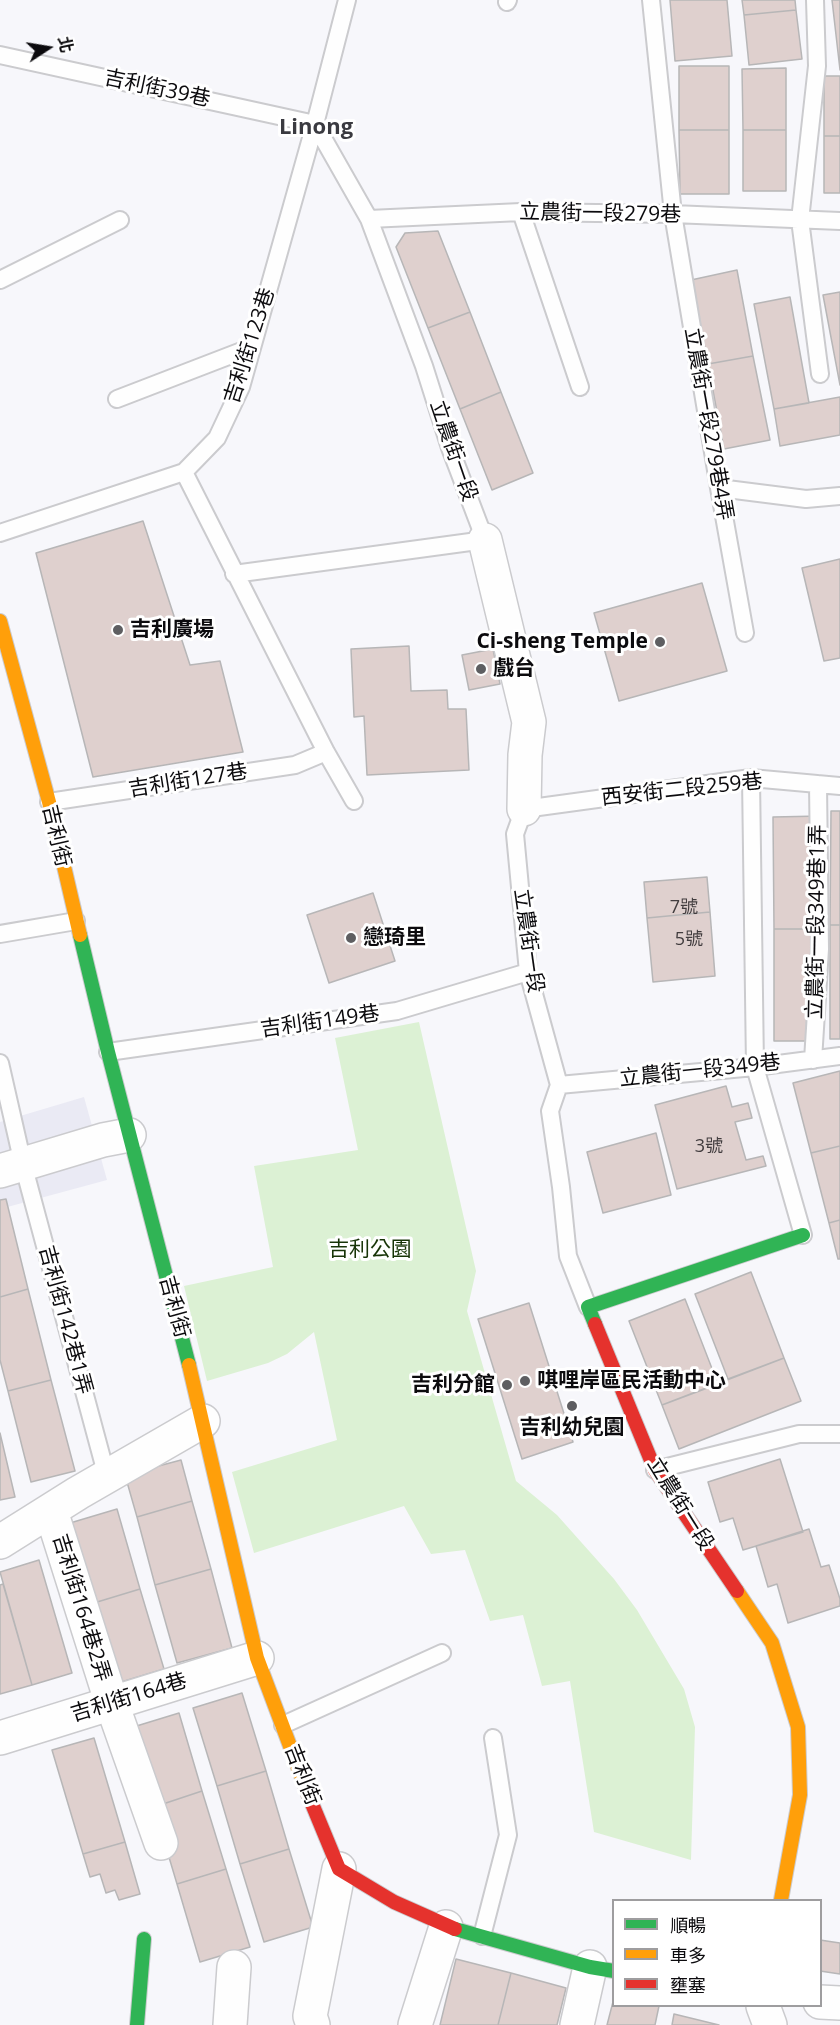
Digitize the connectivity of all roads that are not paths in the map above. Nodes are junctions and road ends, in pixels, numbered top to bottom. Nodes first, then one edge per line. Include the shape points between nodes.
1 (347, 0) edge
2 (651, 0) edge
3 (815, 0) edge
4 (0, 55) edge
5 (315, 124) junction
6 (521, 212) junction
7 (673, 214) junction
8 (369, 219) junction
9 (120, 220) dead end
10 (800, 220) junction
11 (836, 221) edge
12 (0, 280) edge
13 (252, 347) junction
14 (820, 374) dead end
15 (580, 387) dead end
16 (117, 399) dead end
17 (184, 472) junction
18 (718, 488) junction
19 (840, 496) edge
20 (0, 533) edge
21 (485, 540) junction
22 (234, 574) junction
23 (0, 621) edge
24 (746, 633) dead end
25 (326, 752) junction
26 (751, 778) junction
27 (818, 784) junction
28 (840, 786) edge
29 (354, 801) dead end
30 (49, 802) junction
31 (524, 808) junction
32 (76, 921) junction
33 (0, 934) edge
34 (528, 972) junction
35 (108, 1052) junction
36 (840, 1056) edge
37 (813, 1059) junction
38 (0, 1063) edge
39 (755, 1067) junction
40 (559, 1084) junction
41 (129, 1135) junction
42 (12, 1168) edge
43 (803, 1235) joint
44 (588, 1307) junction
45 (203, 1421) junction
46 (840, 1434) edge
47 (656, 1470) junction
48 (107, 1477) junction
49 (51, 1511) junction
50 (0, 1542) edge
51 (442, 1653) dead end
52 (257, 1658) junction
53 (112, 1704) junction
54 (283, 1725) junction
55 (0, 1738) edge
56 (493, 1738) dead end
57 (161, 1843) dead end
58 (339, 1869) junction
59 (781, 1899) edge
60 (446, 1926) junction
61 (482, 1936) junction
62 (144, 1939) dead end
63 (234, 1967) dead end
64 (602, 1969) edge
65 (822, 2002) edge
66 (840, 2003) edge
67 (761, 2007) edge
68 (762, 2007) edge
69 (138, 2025) edge
70 (230, 2025) edge
71 (313, 2025) edge
72 (415, 2025) edge
73 (577, 2025) edge
74 (754, 2025) edge
75 (771, 2025) edge

1 - 5 lane
2 - 7 lane, 立農街一段279巷4弄
3 - 10 lane via 817,66
4 - 5 lane, 吉利街39巷
5 - 8 lane, 立農街一段
5 - 13 lane, 吉利街123巷
6 - 7 lane, 立農街一段279巷
6 - 8 lane, 立農街一段279巷
6 - 15 lane
7 - 10 lane, 立農街一段279巷
7 - 18 lane, 立農街一段279巷4弄
8 - 21 lane, 立農街一段
9 - 12 lane
10 - 11 lane, 立農街一段279巷
10 - 14 lane
13 - 16 lane
13 - 17 lane, 吉利街123巷 via 240,387 217,438
17 - 20 lane, 吉利街123巷
17 - 22 lane
18 - 19 lane via 806,499
18 - 24 lane, 立農街一段279巷4弄
21 - 22 lane
21 - 31 street, 立農街一段 via 529,722
22 - 25 lane
23 - 30 street, 吉利街
25 - 29 lane
25 - 30 lane, 吉利街127巷 via 295,765
26 - 27 lane, 西安街二段259巷
26 - 31 lane, 西安街二段259巷
26 - 39 lane
27 - 28 lane, 西安街二段259巷
27 - 37 lane, 立農街一段349巷1弄 via 820,949
30 - 32 street, 吉利街
31 - 34 lane, 立農街一段 via 515,834
32 - 33 lane
32 - 35 street, 吉利街
34 - 35 lane, 吉利街149巷 via 397,1011
34 - 40 lane, 立農街一段
35 - 41 street, 吉利街
36 - 37 lane, 立農街一段349巷
37 - 39 lane, 立農街一段349巷
38 - 42 lane, 吉利街142巷1弄
39 - 40 lane, 立農街一段349巷
39 - 43 lane
40 - 44 lane, 立農街一段 via 550,1112 568,1256
41 - 42 street
41 - 45 street, 吉利街
42 - 48 lane, 吉利街142巷1弄
43 - 44 street
44 - 47 street, 立農街一段
45 - 48 street
45 - 52 street, 吉利街
46 - 47 lane via 800,1434
47 - 59 street, 立農街一段 via 772,1643 798,1727 800,1795
48 - 49 street
49 - 50 street
49 - 53 street, 吉利街164巷2弄
51 - 54 lane
52 - 53 street, 吉利街164巷
52 - 54 street, 吉利街
53 - 55 street, 吉利街164巷
53 - 57 street, 吉利街164巷2弄
54 - 58 street, 吉利街
56 - 61 lane via 508,1835
58 - 60 street via 394,1902
58 - 71 street via 310,2016
60 - 61 street
60 - 72 street
61 - 64 street
62 - 69 street
63 - 70 street
64 - 73 street
65 - 66 street
67 - 74 street
68 - 75 street

